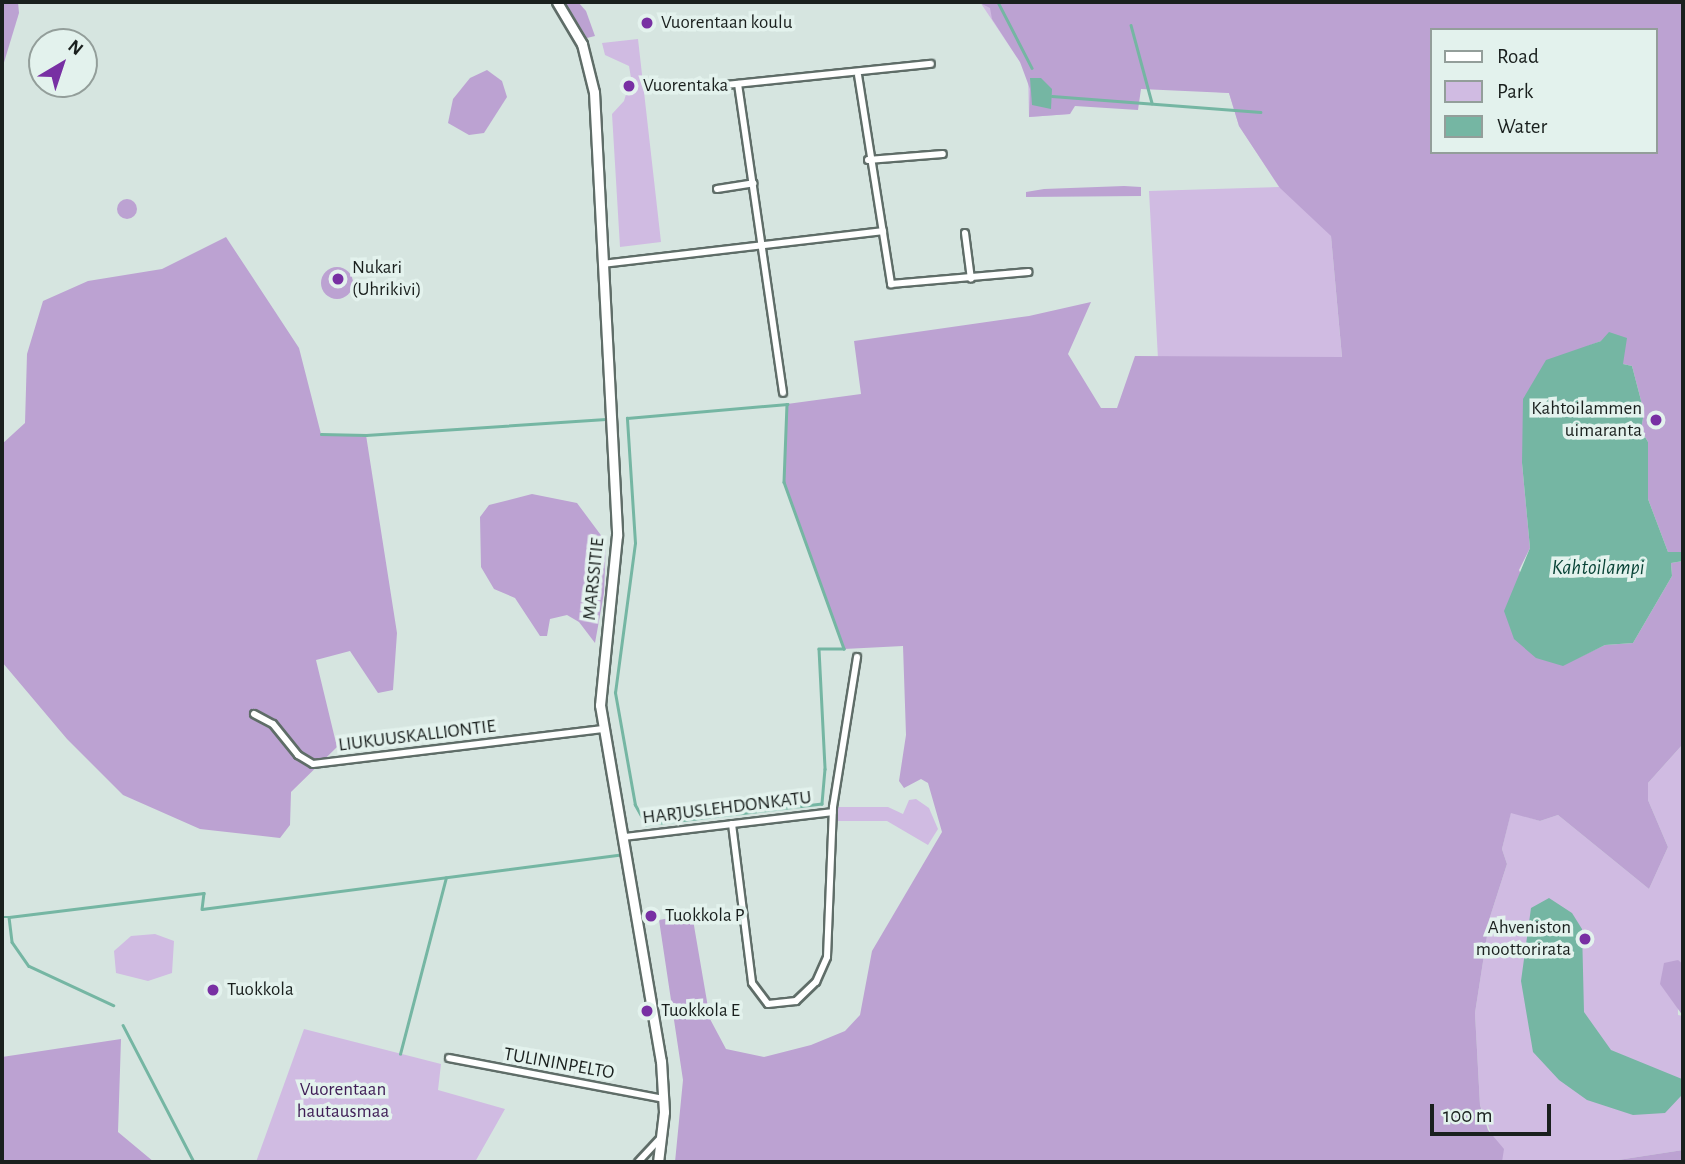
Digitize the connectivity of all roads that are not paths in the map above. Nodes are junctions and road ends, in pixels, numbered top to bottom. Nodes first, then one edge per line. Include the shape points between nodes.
1 (557, 2) edge
2 (930, 64) dead end
3 (858, 75) junction
4 (738, 84) junction
5 (707, 87) dead end
6 (943, 153) dead end
7 (868, 160) junction
8 (754, 183) junction
9 (717, 189) dead end
10 (883, 231) junction
11 (965, 233) dead end
12 (764, 244) junction
13 (603, 264) junction
14 (1028, 272) dead end
15 (971, 279) junction
16 (783, 393) dead end
17 (857, 657) dead end
18 (254, 714) dead end
19 (603, 729) junction
20 (834, 812) junction
21 (732, 824) junction
22 (624, 837) junction
23 (449, 1058) dead end
24 (663, 1099) junction
25 (661, 1137) junction
26 (638, 1162) edge
27 (658, 1162) edge

1 - 13 main road, MARSSITIE via 577,33 590,67
2 - 3 street
3 - 4 street
3 - 7 street
4 - 5 street
4 - 8 street
6 - 7 street
7 - 10 street
8 - 9 street
8 - 12 street
10 - 12 street
10 - 15 street via 891,284
11 - 15 street
12 - 13 street
12 - 16 street
13 - 19 main road, MARSSITIE via 617,535 600,671
14 - 15 street
17 - 20 street
18 - 19 street, LIUKUUSKALLIONTIE via 273,724 299,755 313,764
19 - 22 main road, MARSSITIE
20 - 21 street, HARJUSLEHDONKATU
20 - 21 street via 827,957 809,992 779,1005 759,997 752,983
21 - 22 street, HARJUSLEHDONKATU
22 - 24 main road, MARSSITIE via 656,1027
23 - 24 street, TULININPELTO
24 - 25 main road, MARSSITIE
25 - 26 street
25 - 27 main road, MARSSITIE

